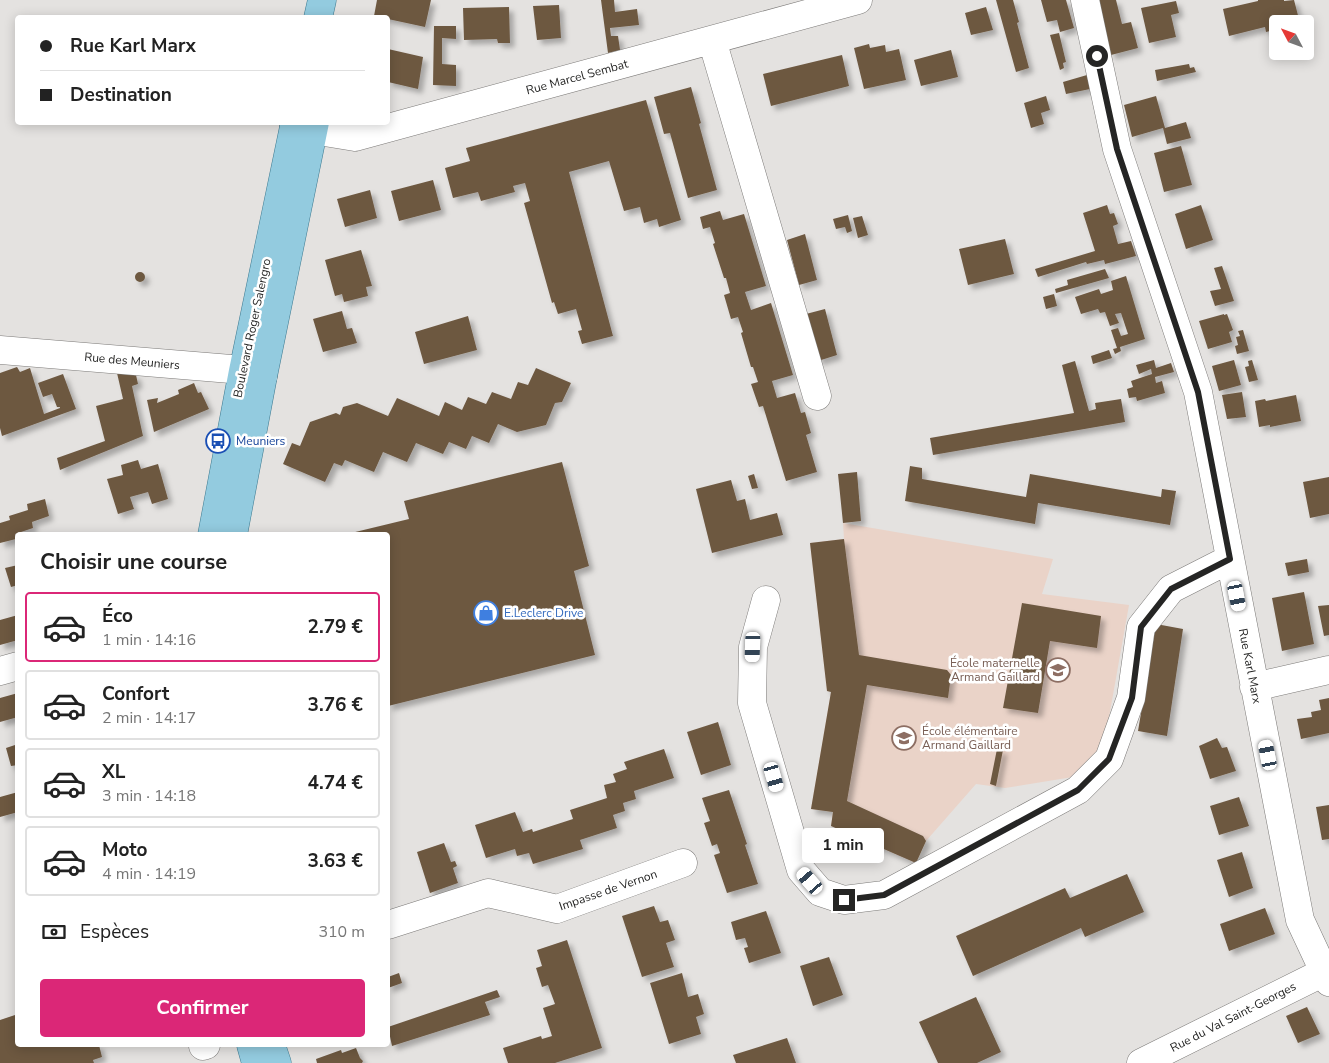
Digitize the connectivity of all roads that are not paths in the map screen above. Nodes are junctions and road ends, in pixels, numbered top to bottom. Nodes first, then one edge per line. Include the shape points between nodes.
1 (322, 0) edge
2 (337, 0) edge
3 (858, 0) edge
4 (1085, 0) edge
5 (319, 15) edge
6 (334, 15) edge
7 (712, 40) junction
8 (304, 126) edge
9 (0, 350) edge
10 (253, 373) junction
11 (817, 396) dead end
12 (213, 532) edge
13 (233, 532) edge
14 (1230, 559) junction
15 (766, 600) dead end
16 (15, 667) edge
17 (1329, 670) edge
18 (0, 671) edge
19 (1254, 687) junction
20 (683, 863) dead end
21 (390, 924) edge
22 (1327, 977) edge
23 (252, 1047) edge
24 (272, 1047) edge
25 (256, 1063) edge
26 (277, 1063) edge
27 (1142, 1063) edge

1 - 5 main road
2 - 6 main road
3 - 7 street, Rue Marcel Sembat
4 - 14 street, Rue Karl Marx via 1117,149 1198,392
7 - 8 street, Rue Marcel Sembat via 355,137
7 - 11 street
8 - 10 main road, Boulevard Roger Salengro
9 - 10 street, Rue des Meuniers
10 - 12 main road, Boulevard Roger Salengro
10 - 13 main road, Boulevard Roger Salengro
14 - 15 street via 1171,589 1141,627 1132,698 1109,759 1078,790 884,895 844,900 820,892 801,870 752,703 753,647
14 - 19 street, Rue Karl Marx
16 - 18 street
17 - 19 street
19 - 22 street, Rue Karl Marx via 1300,920
20 - 21 street, Impasse de Vernon via 556,909 488,893
22 - 27 street, Rue du Val Saint-Georges
23 - 25 main road
24 - 26 main road

